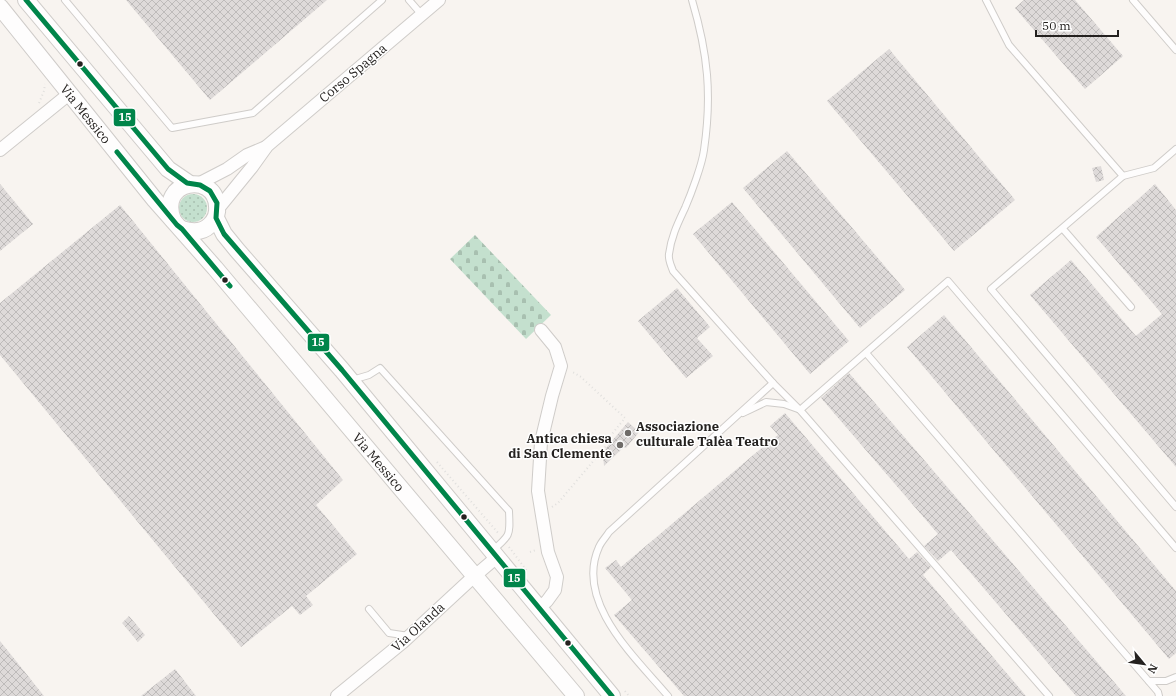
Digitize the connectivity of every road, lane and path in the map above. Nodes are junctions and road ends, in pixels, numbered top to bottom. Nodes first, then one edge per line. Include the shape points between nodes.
1 (26, 0) edge
2 (65, 0) edge
3 (382, 0) edge
4 (409, 0) edge
5 (439, 0) edge
6 (692, 0) edge
7 (986, 0) edge
8 (1133, 0) edge
9 (0, 7) edge
10 (422, 14) junction
11 (1176, 50) edge
12 (45, 84) dead end
13 (70, 94) junction
14 (39, 105) dead end
15 (267, 146) junction
16 (1176, 149) edge
17 (0, 150) edge
18 (1123, 176) junction
19 (194, 184) junction
20 (216, 214) junction
21 (177, 224) junction
22 (1062, 229) junction
23 (1131, 307) dead end
24 (541, 330) dead end
25 (866, 353) junction
26 (562, 366) junction
27 (350, 380) junction
28 (773, 383) junction
29 (800, 410) junction
30 (738, 416) junction
31 (435, 460) dead end
32 (1176, 507) edge
33 (541, 510) junction
34 (505, 540) junction
35 (1176, 548) edge
36 (540, 549) dead end
37 (530, 552) dead end
38 (495, 554) junction
39 (530, 575) dead end
40 (475, 576) junction
41 (539, 608) junction
42 (369, 609) dead end
43 (409, 636) junction
44 (1176, 677) edge
45 (1149, 681) junction
46 (338, 696) edge
47 (576, 696) edge
48 (612, 696) edge
49 (668, 696) edge
50 (1048, 696) edge
51 (1159, 696) edge

1 - 19 street, Via Messico via 168,169
2 - 3 lane via 172,128 253,113
4 - 10 lane
5 - 10 street, Corso Spagna
6 - 28 lane via 701,31 708,82 704,152 686,206 673,234 669,262 673,271
7 - 18 lane via 1009,45
8 - 11 lane
9 - 13 street, Via Messico
10 - 15 street, Corso Spagna
12 - 14 path
13 - 17 street
13 - 21 street, Via Messico
15 - 19 street, Corso Spagna
15 - 20 street, Corso Spagna
16 - 18 lane via 1154,168
18 - 22 lane
19 - 20 street, Via Messico via 204,186 215,196
19 - 21 street via 183,186 172,198 170,213
20 - 21 street via 210,226 201,231 191,232
20 - 27 street, Via Messico via 224,234 236,250
21 - 40 street, Via Messico
22 - 23 lane
22 - 32 lane via 991,289
24 - 26 street via 555,347
25 - 29 lane
25 - 35 lane via 948,281
25 - 45 lane
26 - 33 street via 541,442 538,491
26 - 33 path via 581,376 625,418 606,446 558,503
27 - 34 lane via 368,375 380,368 509,511 510,531
27 - 38 street, Via Messico
28 - 29 lane
28 - 30 lane
29 - 30 lane via 784,404 766,402
29 - 50 lane
30 - 49 lane via 610,532 599,546 592,568 594,590 602,609 639,664
31 - 34 path
33 - 41 street via 548,552 557,577 555,590
34 - 38 lane
34 - 39 path
36 - 37 path
38 - 40 street, Via Olanda
38 - 41 street, Via Messico
40 - 43 street, Via Olanda
40 - 47 street, Via Messico
41 - 48 street, Via Messico
42 - 43 lane via 389,634
43 - 46 street, Via Olanda
44 - 45 lane via 1166,681
45 - 51 lane

